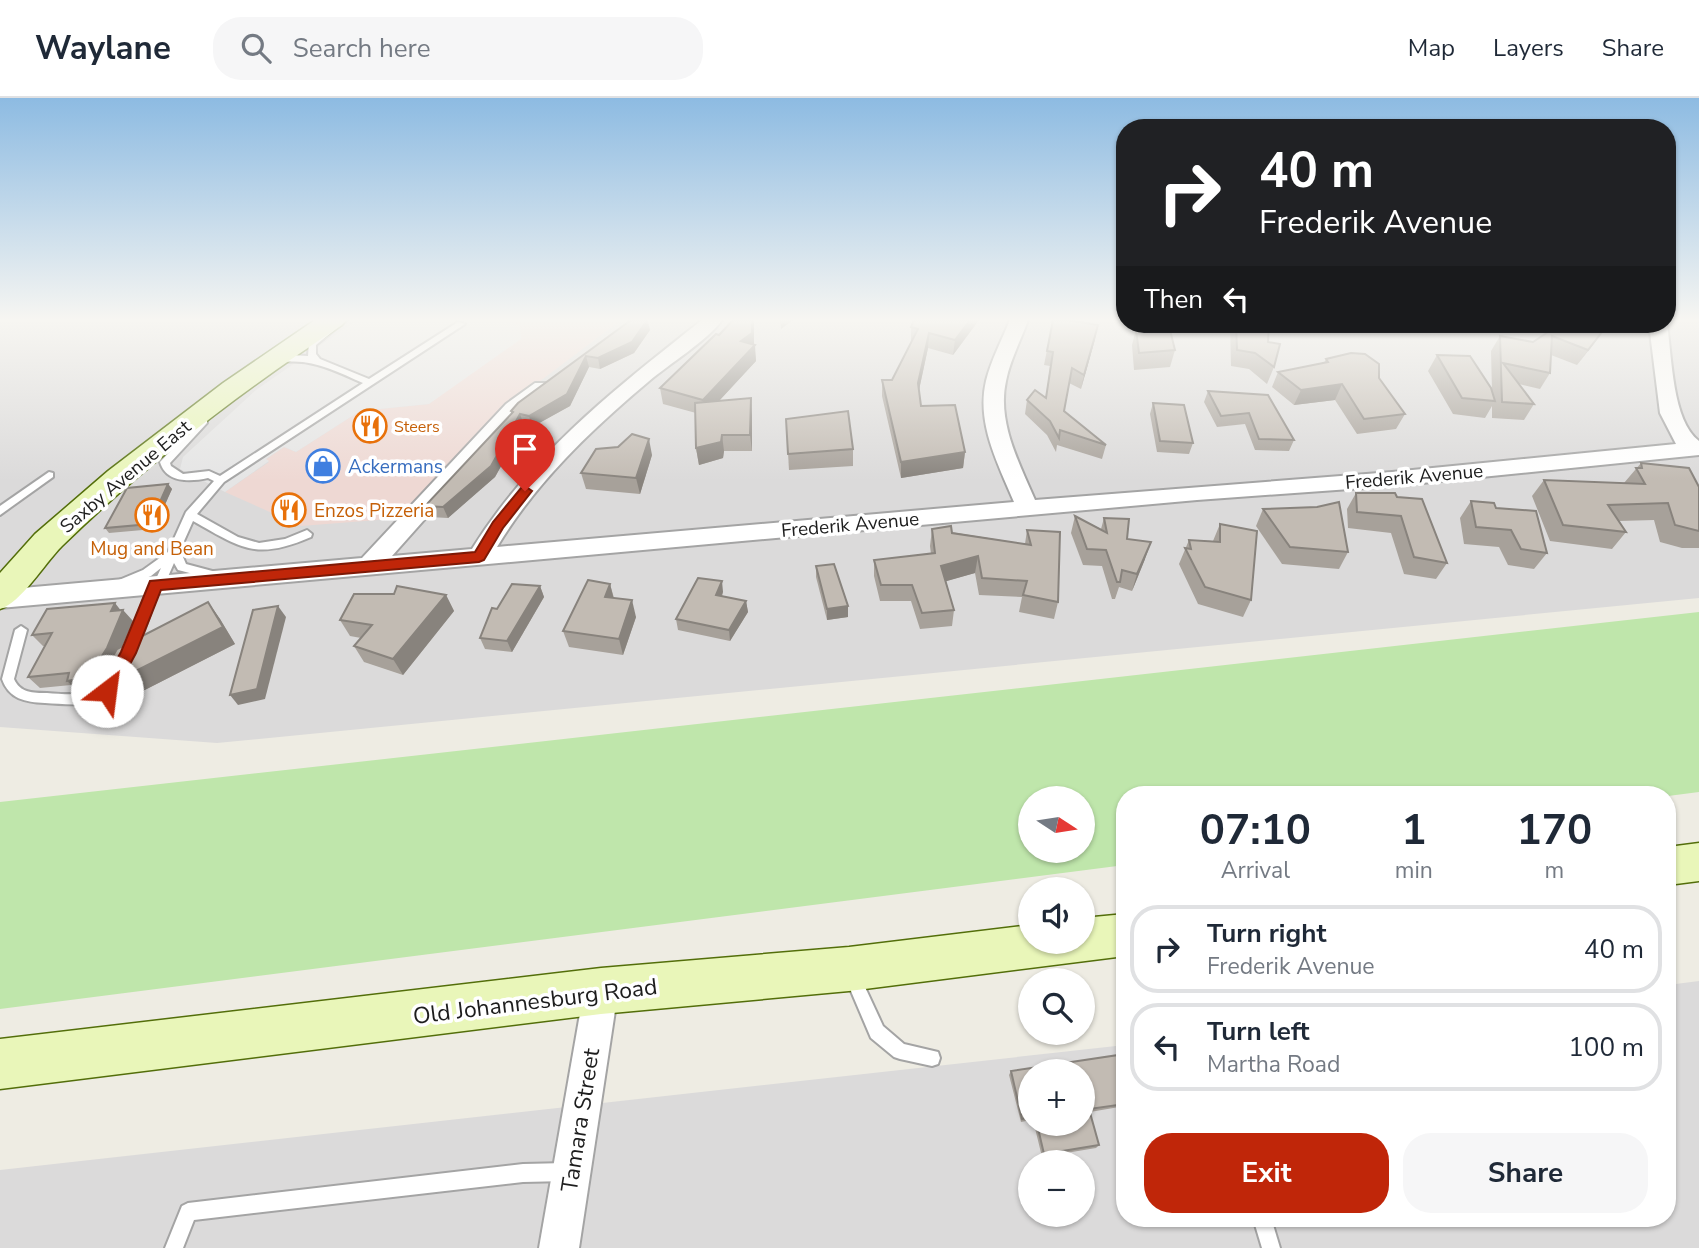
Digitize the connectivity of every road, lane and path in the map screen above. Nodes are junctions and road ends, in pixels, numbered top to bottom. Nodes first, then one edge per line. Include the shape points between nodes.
1 (231, 374) edge
2 (254, 374) edge
3 (348, 374) edge
4 (384, 374) edge
5 (647, 374) edge
6 (999, 374) edge
7 (1665, 374) edge
8 (558, 375) edge
9 (370, 383) junction
10 (224, 396) junction
11 (1696, 448) edge
12 (172, 474) joint
13 (49, 475) dead end
14 (220, 480) junction
15 (1028, 509) junction
16 (0, 511) edge
17 (190, 515) junction
18 (307, 534) dead end
19 (176, 548) junction
20 (479, 557) junction
21 (0, 558) edge
22 (369, 566) junction
23 (237, 579) junction
24 (157, 585) junction
25 (103, 591) junction
26 (0, 598) edge
27 (21, 630) dead end
28 (1699, 862) edge
29 (1676, 865) edge
30 (1116, 936) edge
31 (1095, 939) edge
32 (1018, 949) edge
33 (849, 970) junction
34 (601, 991) junction
35 (932, 1058) dead end
36 (0, 1064) edge
37 (571, 1172) junction
38 (1265, 1227) edge
39 (174, 1248) edge
40 (559, 1248) edge
41 (1271, 1248) edge

1 - 21 main road, Saxby Avenue East via 41,519
2 - 10 street, Saxby Avenue East
3 - 9 lane
4 - 9 lane
5 - 20 street via 583,426 498,525
6 - 15 street via 994,404 1003,450
7 - 11 street via 1670,413 1680,436
8 - 22 street via 513,408
9 - 14 lane
10 - 12 lane via 165,462
10 - 26 street, Saxby Avenue East via 77,514 22,567
11 - 15 street, Frederik Avenue
12 - 14 lane via 194,478 209,474
13 - 16 lane
14 - 17 lane
15 - 20 street, Frederik Avenue
17 - 18 lane via 254,548 274,548
17 - 19 lane
19 - 23 lane via 182,567
19 - 24 lane
19 - 25 lane via 147,573
20 - 22 street, Frederik Avenue
22 - 23 street, Frederik Avenue
23 - 24 street, Frederik Avenue
24 - 25 street, Frederik Avenue
24 - 27 lane via 129,653 110,688 100,695 43,698 15,691 8,679
25 - 26 street, Frederik Avenue
28 - 29 main road
30 - 31 main road
32 - 33 main road, Old Johannesburg Road
33 - 34 main road, Old Johannesburg Road
33 - 35 lane via 877,1032 900,1051
34 - 36 main road, Old Johannesburg Road
34 - 37 street, Tamara Street
37 - 39 lane via 523,1173 188,1212
37 - 40 street, Tamara Street
38 - 41 lane

